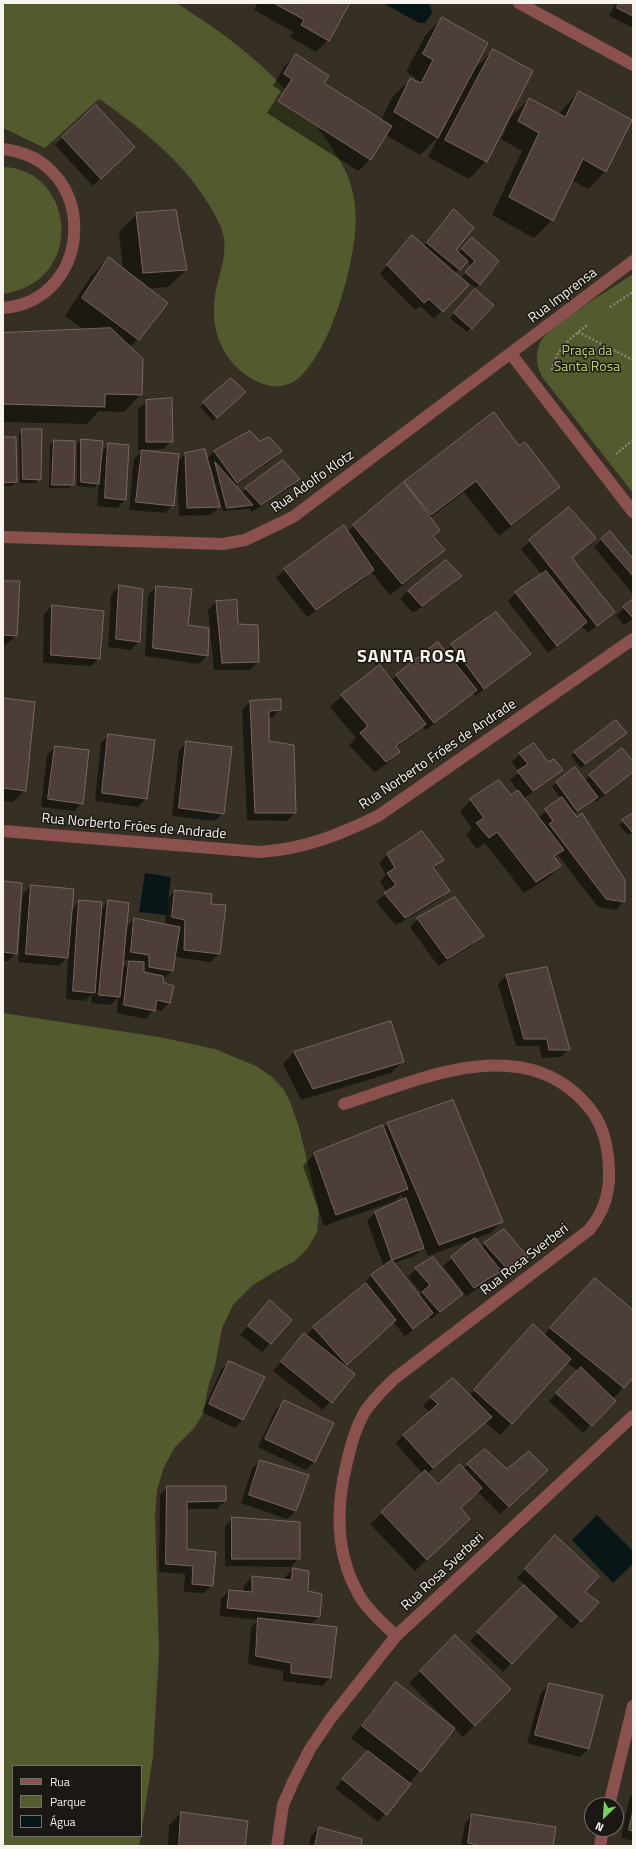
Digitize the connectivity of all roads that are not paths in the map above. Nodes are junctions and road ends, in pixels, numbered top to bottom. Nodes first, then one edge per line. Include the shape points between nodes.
1 (519, 3) edge
2 (633, 65) edge
3 (3, 149) edge
4 (633, 262) edge
5 (3, 308) edge
6 (511, 354) junction
7 (633, 512) edge
8 (3, 537) edge
9 (633, 639) edge
10 (3, 831) edge
11 (344, 1104) dead end
12 (633, 1416) edge
13 (396, 1636) junction
14 (633, 1706) edge
15 (611, 1797) edge
16 (277, 1846) edge

1 - 2 street
3 - 5 street via 25,154 37,160 57,178 71,203 75,230 70,256 56,280 35,298
4 - 6 street, Rua Imprensa
6 - 7 street
6 - 8 street, Rua Adolfo Klotz via 292,517 245,540 223,544
9 - 10 street, Rua Norberto Fróes de Andrade via 378,816 342,834 283,851 260,852
11 - 13 street, Rua Rosa Sverberi via 447,1071 482,1065 507,1065 531,1070 557,1080 579,1096 603,1130 608,1156 607,1196 604,1209 589,1230 381,1391 356,1429 341,1486 341,1540 358,1594
12 - 13 street, Rua Rosa Sverberi
13 - 16 street, Rua Rosa Sverberi via 331,1718 310,1749 283,1806
14 - 15 street

